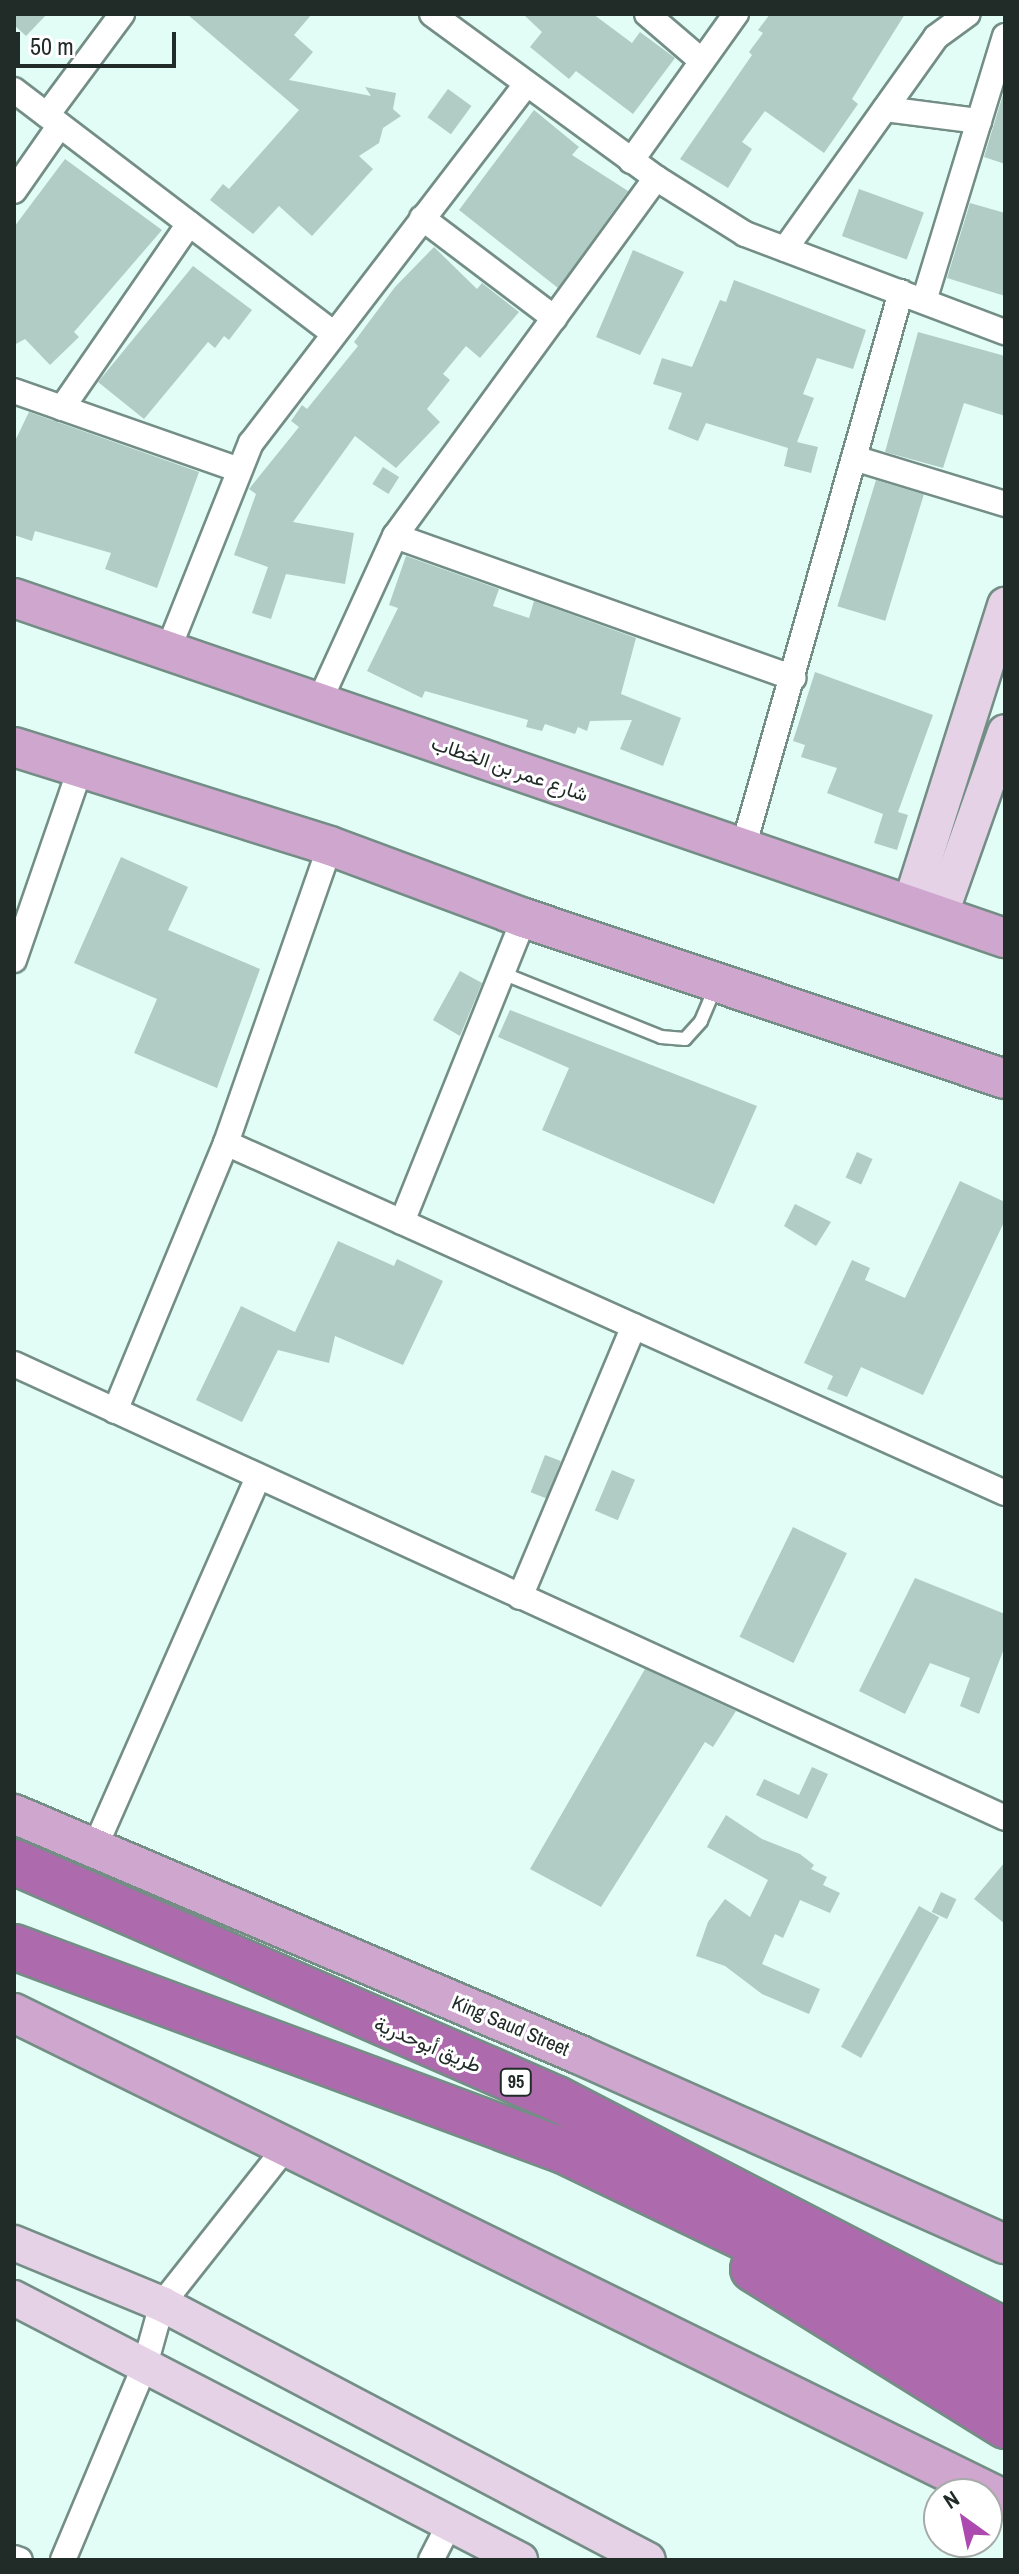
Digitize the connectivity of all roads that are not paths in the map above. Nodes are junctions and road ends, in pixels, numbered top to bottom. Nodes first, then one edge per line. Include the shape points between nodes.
1 (122, 14) edge
2 (432, 14) edge
3 (647, 14) edge
4 (736, 14) edge
5 (968, 14) edge
6 (1005, 36) edge
7 (702, 61) junction
8 (526, 84) junction
9 (14, 90) edge
10 (885, 109) junction
11 (54, 120) junction
12 (979, 121) junction
13 (631, 161) junction
14 (656, 178) junction
15 (14, 191) edge
16 (422, 218) junction
17 (189, 224) junction
18 (785, 249) junction
19 (901, 292) junction
20 (924, 301) junction
21 (554, 318) junction
22 (1005, 332) edge
23 (333, 333) junction
24 (14, 391) edge
25 (62, 408) junction
26 (854, 458) junction
27 (240, 470) junction
28 (1005, 504) edge
29 (395, 536) junction
30 (14, 598) edge
31 (1005, 605) edge
32 (168, 650) junction
33 (793, 678) junction
34 (319, 702) junction
35 (1005, 732) edge
36 (14, 747) edge
37 (80, 769) junction
38 (330, 846) junction
39 (743, 848) junction
40 (925, 910) junction
41 (524, 918) junction
42 (1005, 938) edge
43 (14, 960) edge
44 (502, 973) junction
45 (717, 983) junction
46 (1005, 1079) edge
47 (226, 1143) junction
48 (402, 1222) junction
49 (634, 1326) junction
50 (14, 1364) edge
51 (115, 1411) junction
52 (258, 1477) junction
53 (1005, 1493) edge
54 (520, 1597) junction
55 (14, 1814) edge
56 (1005, 1818) edge
57 (95, 1847) junction
58 (14, 1862) edge
59 (14, 1947) edge
60 (14, 2013) edge
61 (287, 2146) junction
62 (564, 2151) junction
63 (14, 2243) edge
64 (1005, 2244) edge
65 (14, 2298) edge
66 (162, 2304) junction
67 (1005, 2331) edge
68 (145, 2365) junction
69 (1005, 2376) edge
70 (1005, 2426) edge
71 (1005, 2500) edge
72 (450, 2523) junction
73 (14, 2558) edge
74 (20, 2560) edge
75 (63, 2560) edge
76 (431, 2560) edge
77 (520, 2560) edge
78 (648, 2560) edge

1 - 11 street
2 - 8 street
3 - 7 street
4 - 7 street
5 - 10 street via 936,37
6 - 12 street
7 - 13 street
8 - 13 street
8 - 16 street
9 - 11 street
10 - 12 street
10 - 18 street
11 - 15 street
11 - 17 street
12 - 20 street
13 - 14 street
14 - 18 street via 745,234
14 - 21 street
16 - 21 street
16 - 23 street
17 - 23 street
17 - 25 street
18 - 19 street
19 - 20 street
19 - 26 street
20 - 22 street
21 - 29 street
23 - 27 street via 251,443
24 - 25 street
25 - 27 street
26 - 28 street
26 - 33 street
27 - 32 street
29 - 33 street
29 - 34 street
30 - 32 main road, شارع عمر بن الخطاب
31 - 40 street
32 - 34 main road, شارع عمر بن الخطاب
33 - 39 street
34 - 39 main road, شارع عمر بن الخطاب
35 - 40 street
36 - 37 main road
37 - 38 main road
37 - 43 street
38 - 41 main road
38 - 47 street
39 - 40 main road, شارع عمر بن الخطاب
40 - 42 main road, شارع عمر بن الخطاب
41 - 44 street
41 - 45 main road
44 - 45 lane via 661,1037 685,1039 701,1021
44 - 48 street
45 - 46 main road
47 - 48 street
47 - 51 street
48 - 49 street
49 - 53 street
49 - 54 street
50 - 51 street
51 - 52 street
52 - 54 street
52 - 57 street
54 - 56 street
55 - 57 main road, King Saud Street
57 - 64 main road, King Saud Street
58 - 67 highway, طريق أبوحدرية / 95 via 557,2099
59 - 62 highway, 95
60 - 61 main road
61 - 66 street
61 - 71 main road
62 - 69 highway, 95 via 898,2312
62 - 70 highway
63 - 66 street
65 - 68 street
66 - 68 street
66 - 78 street
68 - 72 street
68 - 75 street
72 - 76 street
72 - 77 street
73 - 74 street

